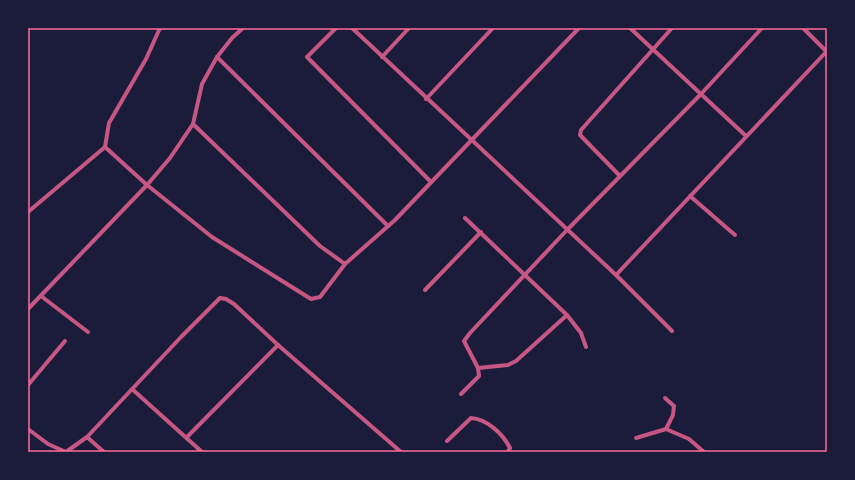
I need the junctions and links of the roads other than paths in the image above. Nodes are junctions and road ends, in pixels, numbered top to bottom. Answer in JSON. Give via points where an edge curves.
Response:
{"nodes":[{"id":1,"x":160,"y":28,"type":"edge"},
{"id":2,"x":243,"y":28,"type":"edge"},
{"id":3,"x":336,"y":28,"type":"edge"},
{"id":4,"x":352,"y":28,"type":"edge"},
{"id":5,"x":409,"y":28,"type":"edge"},
{"id":6,"x":493,"y":28,"type":"edge"},
{"id":7,"x":579,"y":28,"type":"edge"},
{"id":8,"x":630,"y":28,"type":"edge"},
{"id":9,"x":672,"y":28,"type":"edge"},
{"id":10,"x":762,"y":28,"type":"edge"},
{"id":11,"x":804,"y":28,"type":"edge"},
{"id":12,"x":652,"y":49,"type":"junction"},
{"id":13,"x":827,"y":51,"type":"edge"},
{"id":14,"x":382,"y":56,"type":"junction"},
{"id":15,"x":217,"y":57,"type":"junction"},
{"id":16,"x":701,"y":94,"type":"junction"},
{"id":17,"x":426,"y":99,"type":"junction"},
{"id":18,"x":193,"y":124,"type":"junction"},
{"id":19,"x":746,"y":136,"type":"junction"},
{"id":20,"x":471,"y":140,"type":"junction"},
{"id":21,"x":105,"y":147,"type":"junction"},
{"id":22,"x":620,"y":176,"type":"junction"},
{"id":23,"x":430,"y":181,"type":"junction"},
{"id":24,"x":147,"y":185,"type":"junction"},
{"id":25,"x":690,"y":196,"type":"junction"},
{"id":26,"x":28,"y":212,"type":"edge"},
{"id":27,"x":465,"y":218,"type":"dead end"},
{"id":28,"x":388,"y":226,"type":"junction"},
{"id":29,"x":567,"y":230,"type":"junction"},
{"id":30,"x":481,"y":232,"type":"junction"},
{"id":31,"x":735,"y":235,"type":"dead end"},
{"id":32,"x":345,"y":264,"type":"junction"},
{"id":33,"x":616,"y":275,"type":"junction"},
{"id":34,"x":525,"y":276,"type":"junction"},
{"id":35,"x":425,"y":290,"type":"dead end"},
{"id":36,"x":42,"y":296,"type":"junction"},
{"id":37,"x":28,"y":309,"type":"edge"},
{"id":38,"x":567,"y":315,"type":"junction"},
{"id":39,"x":672,"y":330,"type":"dead end"},
{"id":40,"x":88,"y":332,"type":"dead end"},
{"id":41,"x":65,"y":341,"type":"dead end"},
{"id":42,"x":278,"y":345,"type":"junction"},
{"id":43,"x":586,"y":346,"type":"dead end"},
{"id":44,"x":478,"y":368,"type":"junction"},
{"id":45,"x":28,"y":385,"type":"edge"},
{"id":46,"x":132,"y":389,"type":"junction"},
{"id":47,"x":461,"y":394,"type":"dead end"},
{"id":48,"x":665,"y":398,"type":"dead end"},
{"id":49,"x":28,"y":429,"type":"edge"},
{"id":50,"x":666,"y":429,"type":"junction"},
{"id":51,"x":87,"y":437,"type":"junction"},
{"id":52,"x":187,"y":437,"type":"junction"},
{"id":53,"x":636,"y":438,"type":"dead end"},
{"id":54,"x":447,"y":441,"type":"dead end"},
{"id":55,"x":66,"y":452,"type":"edge"},
{"id":56,"x":104,"y":452,"type":"edge"},
{"id":57,"x":202,"y":452,"type":"edge"},
{"id":58,"x":401,"y":452,"type":"edge"},
{"id":59,"x":508,"y":452,"type":"edge"},
{"id":60,"x":704,"y":452,"type":"edge"}],
"edges":[{"from":1,"to":21,"type":"street","via":[[146,59],[109,123]]},
{"from":2,"to":15,"type":"street"},
{"from":3,"to":23,"type":"street","via":[[307,57]]},
{"from":4,"to":14,"type":"street"},
{"from":5,"to":14,"type":"street"},
{"from":6,"to":17,"type":"street"},
{"from":7,"to":20,"type":"street"},
{"from":8,"to":12,"type":"street"},
{"from":9,"to":12,"type":"street"},
{"from":10,"to":16,"type":"street"},
{"from":11,"to":13,"type":"street"},
{"from":12,"to":16,"type":"street"},
{"from":12,"to":22,"type":"street","via":[[581,130],[580,135]]},
{"from":13,"to":19,"type":"street"},
{"from":14,"to":17,"type":"street"},
{"from":15,"to":18,"type":"street","via":[[202,84]]},
{"from":15,"to":28,"type":"street"},
{"from":16,"to":19,"type":"street"},
{"from":16,"to":22,"type":"street"},
{"from":17,"to":20,"type":"street"},
{"from":18,"to":24,"type":"street","via":[[170,158]]},
{"from":18,"to":32,"type":"street","via":[[320,246]]},
{"from":19,"to":25,"type":"street"},
{"from":20,"to":23,"type":"street"},
{"from":20,"to":29,"type":"street"},
{"from":21,"to":24,"type":"street"},
{"from":21,"to":26,"type":"street"},
{"from":22,"to":29,"type":"street"},
{"from":23,"to":28,"type":"street"},
{"from":24,"to":32,"type":"street","via":[[212,237],[311,298],[320,297]]},
{"from":24,"to":36,"type":"street"},
{"from":25,"to":31,"type":"street"},
{"from":25,"to":33,"type":"street"},
{"from":27,"to":30,"type":"street"},
{"from":28,"to":32,"type":"street"},
{"from":29,"to":33,"type":"street"},
{"from":29,"to":34,"type":"street"},
{"from":30,"to":34,"type":"street"},
{"from":30,"to":35,"type":"street"},
{"from":33,"to":39,"type":"street"},
{"from":34,"to":38,"type":"street"},
{"from":34,"to":44,"type":"street","via":[[464,341]]},
{"from":36,"to":37,"type":"street"},
{"from":36,"to":40,"type":"street"},
{"from":38,"to":43,"type":"street","via":[[581,333]]},
{"from":38,"to":44,"type":"street","via":[[516,361],[508,365]]},
{"from":41,"to":45,"type":"street"},
{"from":42,"to":46,"type":"street","via":[[234,304],[220,298]]},
{"from":42,"to":52,"type":"street"},
{"from":42,"to":58,"type":"street"},
{"from":44,"to":47,"type":"street","via":[[479,376]]},
{"from":46,"to":51,"type":"street"},
{"from":46,"to":52,"type":"street"},
{"from":48,"to":50,"type":"street","via":[[674,406]]},
{"from":49,"to":55,"type":"street","via":[[48,444]]},
{"from":50,"to":53,"type":"street"},
{"from":50,"to":60,"type":"street","via":[[689,439]]},
{"from":51,"to":55,"type":"street"},
{"from":51,"to":56,"type":"street"},
{"from":52,"to":57,"type":"street"},
{"from":54,"to":59,"type":"street","via":[[472,418],[478,418],[504,438],[510,448]]}]}
